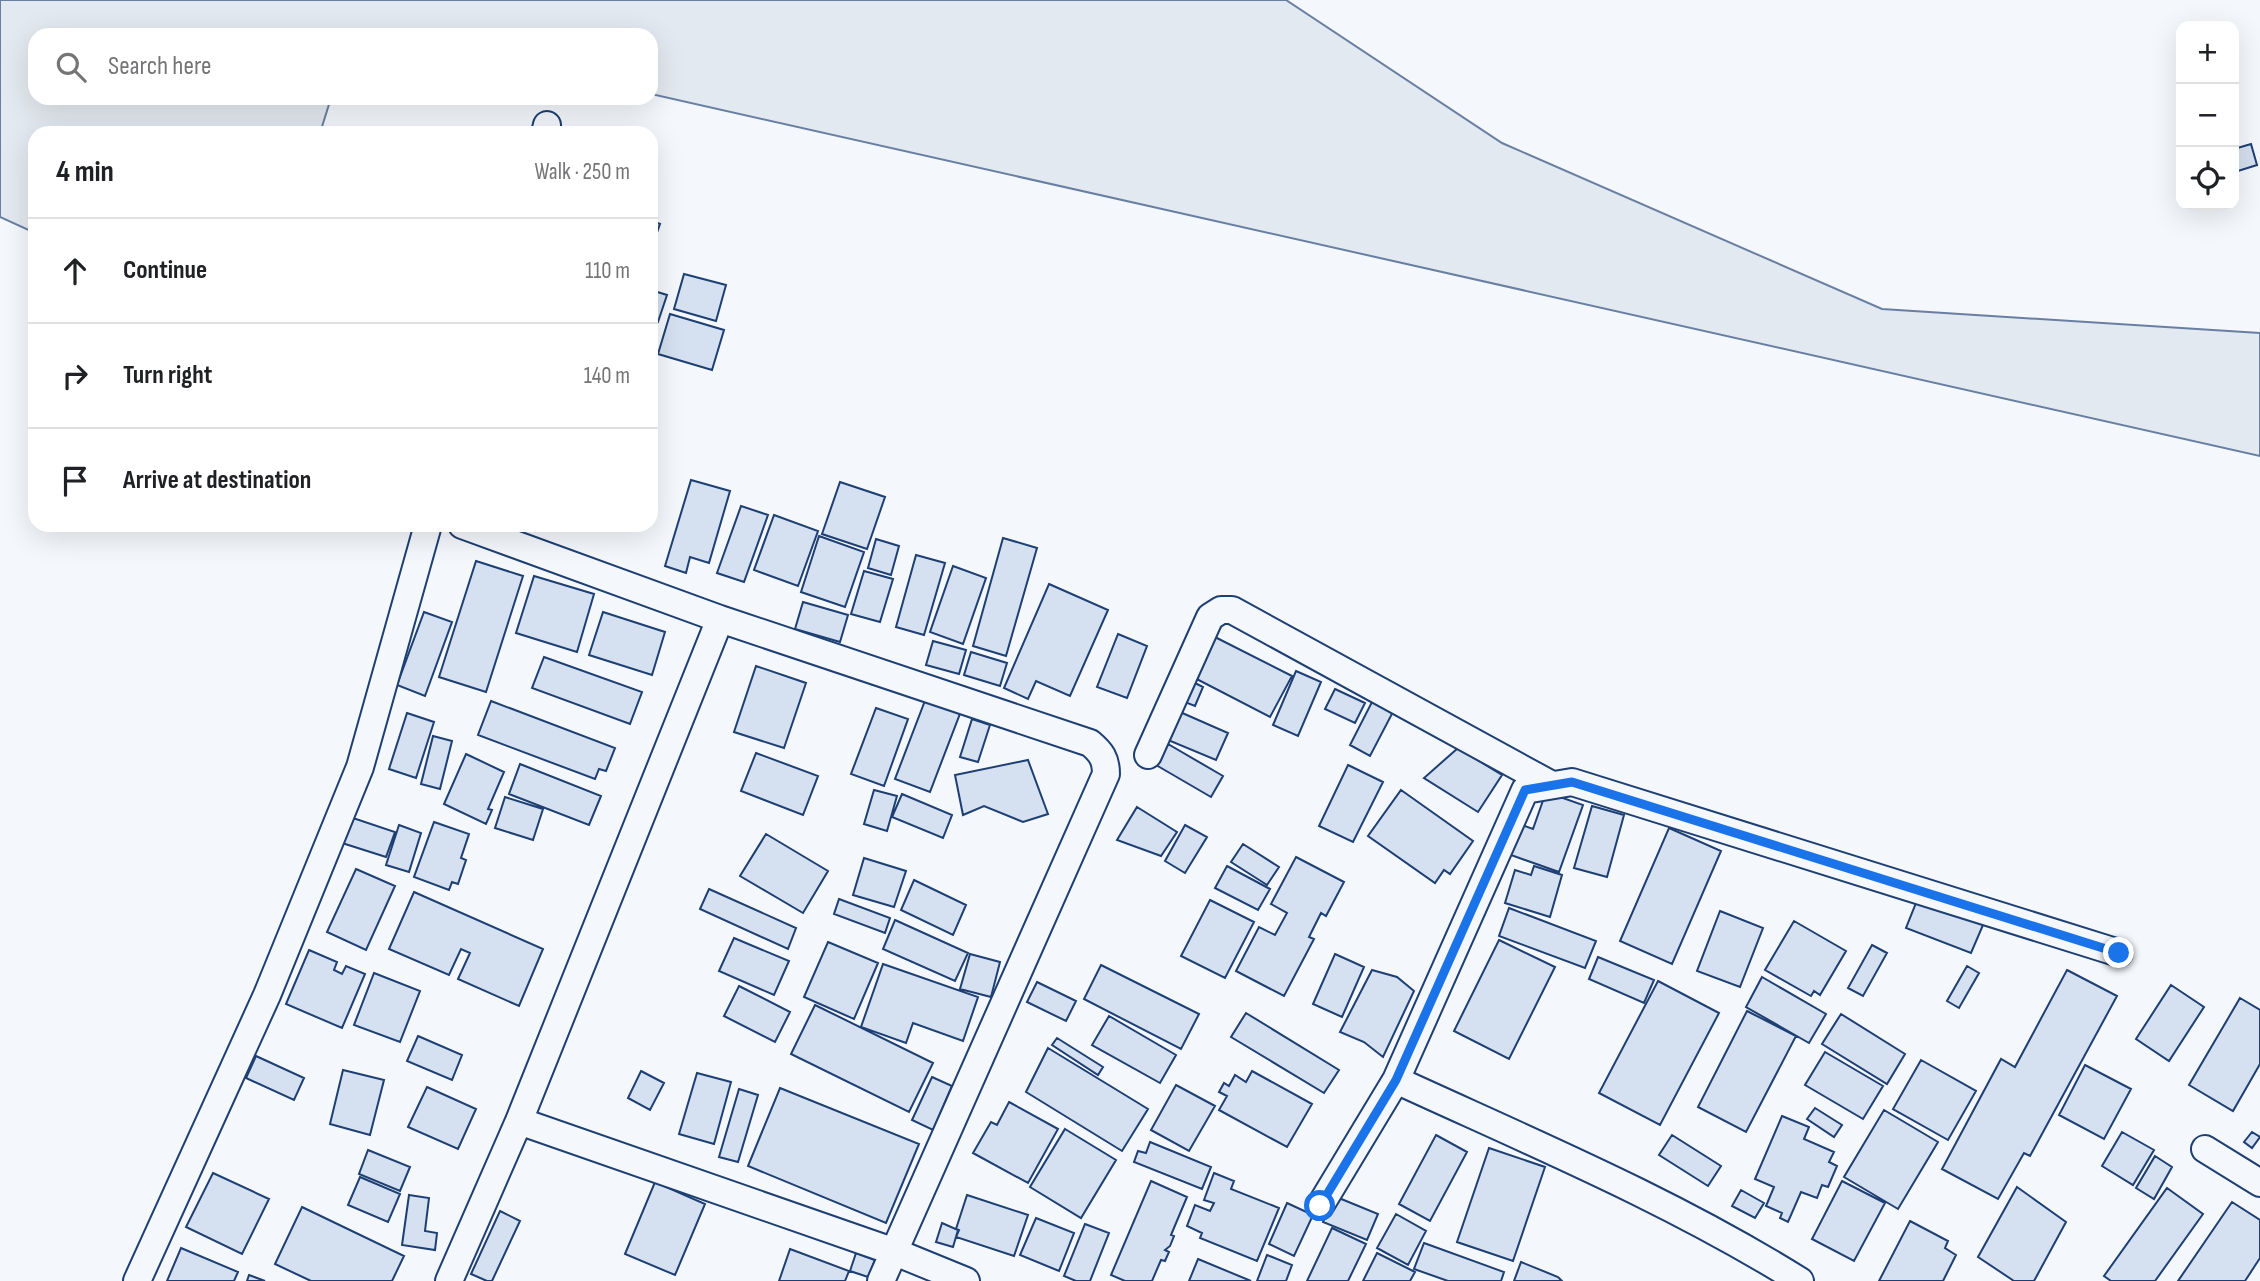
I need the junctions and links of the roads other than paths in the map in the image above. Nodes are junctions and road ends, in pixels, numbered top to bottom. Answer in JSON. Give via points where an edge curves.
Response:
{"nodes":[{"id":1,"x":426,"y":532,"type":"edge"},
{"id":2,"x":482,"y":532,"type":"edge"},
{"id":3,"x":720,"y":619,"type":"junction"},
{"id":4,"x":1148,"y":755,"type":"dead end"},
{"id":5,"x":1550,"y":784,"type":"junction"},
{"id":6,"x":2119,"y":953,"type":"dead end"},
{"id":7,"x":1396,"y":1080,"type":"junction"},
{"id":8,"x":519,"y":1121,"type":"junction"},
{"id":9,"x":2205,"y":1149,"type":"dead end"},
{"id":10,"x":2260,"y":1183,"type":"edge"},
{"id":11,"x":1320,"y":1206,"type":"dead end"},
{"id":12,"x":895,"y":1252,"type":"junction"},
{"id":13,"x":137,"y":1281,"type":"edge"},
{"id":14,"x":449,"y":1281,"type":"edge"},
{"id":15,"x":881,"y":1281,"type":"edge"},
{"id":16,"x":966,"y":1281,"type":"edge"},
{"id":17,"x":1800,"y":1281,"type":"edge"}],
"edges":[{"from":1,"to":13,"type":"street","via":[[360,767],[267,995]]},
{"from":2,"to":3,"type":"street"},
{"from":3,"to":8,"type":"street"},
{"from":3,"to":12,"type":"street","via":[[1090,743],[1106,762],[1107,774]]},
{"from":4,"to":5,"type":"street","via":[[1210,617],[1232,610]]},
{"from":5,"to":6,"type":"street","via":[[1572,782]]},
{"from":5,"to":7,"type":"street","via":[[1525,790]]},
{"from":7,"to":11,"type":"street"},
{"from":7,"to":17,"type":"street","via":[[1639,1191]]},
{"from":8,"to":12,"type":"street"},
{"from":8,"to":14,"type":"street"},
{"from":9,"to":10,"type":"street"},
{"from":12,"to":15,"type":"street"},
{"from":12,"to":16,"type":"street"}]}
